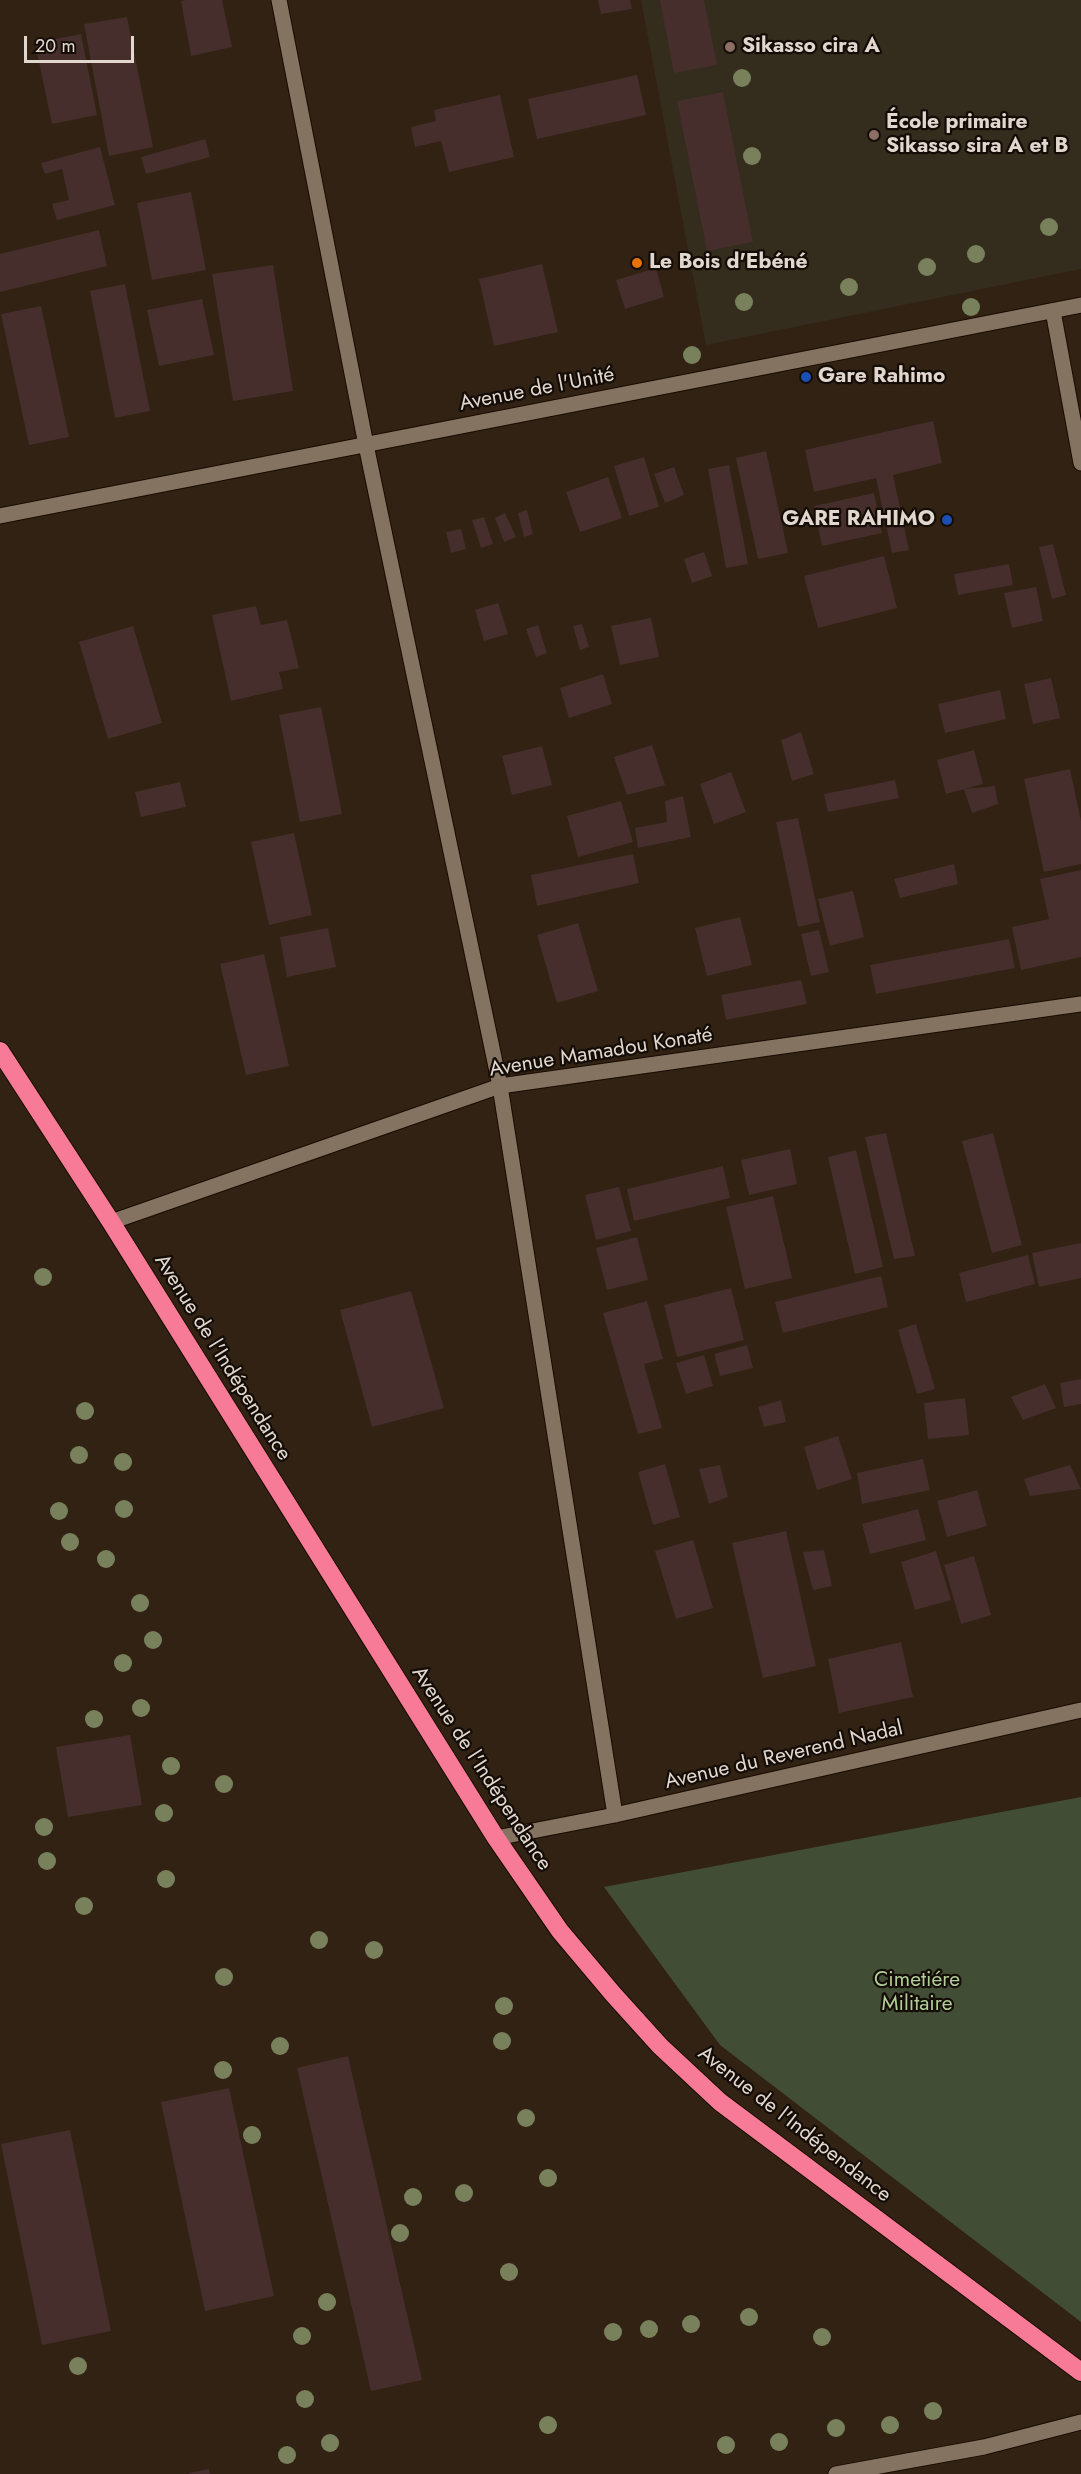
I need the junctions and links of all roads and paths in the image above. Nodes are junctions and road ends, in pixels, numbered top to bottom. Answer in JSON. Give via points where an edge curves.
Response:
{"nodes":[{"id":1,"x":279,"y":0,"type":"edge"},
{"id":2,"x":1081,"y":305,"type":"edge"},
{"id":3,"x":1053,"y":311,"type":"junction"},
{"id":4,"x":366,"y":445,"type":"junction"},
{"id":5,"x":1081,"y":463,"type":"edge"},
{"id":6,"x":0,"y":516,"type":"edge"},
{"id":7,"x":1081,"y":1004,"type":"edge"},
{"id":8,"x":0,"y":1050,"type":"edge"},
{"id":9,"x":500,"y":1086,"type":"junction"},
{"id":10,"x":111,"y":1222,"type":"junction"},
{"id":11,"x":1081,"y":1710,"type":"edge"},
{"id":12,"x":615,"y":1815,"type":"junction"},
{"id":13,"x":496,"y":1838,"type":"junction"},
{"id":14,"x":1081,"y":2372,"type":"edge"},
{"id":15,"x":1081,"y":2422,"type":"edge"},
{"id":16,"x":836,"y":2474,"type":"edge"}],
"edges":[{"from":1,"to":4,"type":"street"},
{"from":2,"to":3,"type":"street","name":"Avenue de l'Unité"},
{"from":3,"to":4,"type":"street","name":"Avenue de l'Unité"},
{"from":3,"to":5,"type":"street"},
{"from":4,"to":6,"type":"street","name":"Avenue de l'Unité"},
{"from":4,"to":9,"type":"street"},
{"from":7,"to":9,"type":"street","name":"Avenue Mamadou Konaté"},
{"from":8,"to":10,"type":"highway","name":"Avenue de l'Indépendance"},
{"from":9,"to":10,"type":"street","name":"Avenue Mamadou Konaté"},
{"from":9,"to":12,"type":"street"},
{"from":10,"to":13,"type":"highway","name":"Avenue de l'Indépendance"},
{"from":11,"to":12,"type":"street","name":"Avenue du Reverend Nadal"},
{"from":12,"to":13,"type":"street","name":"Avenue du Reverend Nadal"},
{"from":13,"to":14,"type":"highway","name":"Avenue de l'Indépendance","via":[[560,1931],[613,1994],[660,2046],[720,2102]]},
{"from":15,"to":16,"type":"street","via":[[984,2447]]}]}
